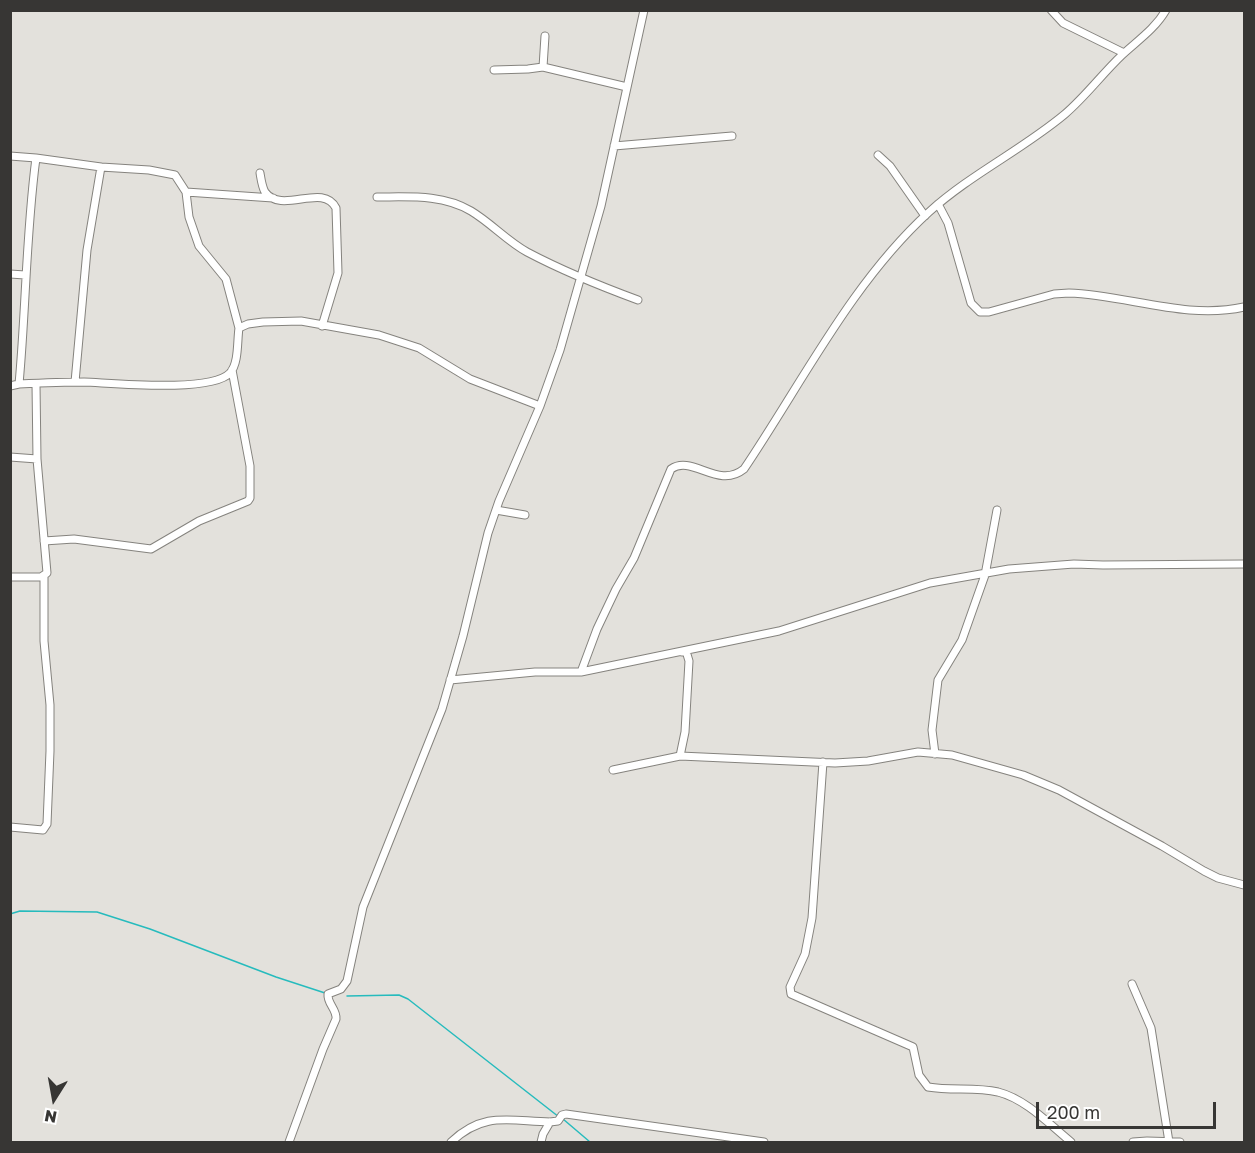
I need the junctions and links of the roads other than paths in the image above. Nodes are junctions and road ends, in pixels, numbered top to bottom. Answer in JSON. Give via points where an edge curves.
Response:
{"nodes":[{"id":1,"x":644,"y":10,"type":"edge"},
{"id":2,"x":1051,"y":10,"type":"edge"},
{"id":3,"x":1166,"y":10,"type":"edge"},
{"id":4,"x":545,"y":36,"type":"dead end"},
{"id":5,"x":1124,"y":53,"type":"junction"},
{"id":6,"x":543,"y":67,"type":"junction"},
{"id":7,"x":494,"y":70,"type":"dead end"},
{"id":8,"x":627,"y":87,"type":"junction"},
{"id":9,"x":732,"y":136,"type":"dead end"},
{"id":10,"x":614,"y":146,"type":"junction"},
{"id":11,"x":878,"y":155,"type":"dead end"},
{"id":12,"x":10,"y":156,"type":"edge"},
{"id":13,"x":36,"y":158,"type":"junction"},
{"id":14,"x":101,"y":167,"type":"junction"},
{"id":15,"x":260,"y":173,"type":"dead end"},
{"id":16,"x":186,"y":192,"type":"junction"},
{"id":17,"x":377,"y":197,"type":"dead end"},
{"id":18,"x":273,"y":198,"type":"junction"},
{"id":19,"x":938,"y":204,"type":"junction"},
{"id":20,"x":925,"y":216,"type":"junction"},
{"id":21,"x":10,"y":274,"type":"edge"},
{"id":22,"x":25,"y":275,"type":"junction"},
{"id":23,"x":580,"y":278,"type":"junction"},
{"id":24,"x":638,"y":300,"type":"dead end"},
{"id":25,"x":1245,"y":308,"type":"edge"},
{"id":26,"x":322,"y":326,"type":"junction"},
{"id":27,"x":239,"y":328,"type":"junction"},
{"id":28,"x":232,"y":370,"type":"junction"},
{"id":29,"x":75,"y":382,"type":"junction"},
{"id":30,"x":19,"y":384,"type":"junction"},
{"id":31,"x":36,"y":384,"type":"junction"},
{"id":32,"x":10,"y":386,"type":"edge"},
{"id":33,"x":540,"y":406,"type":"junction"},
{"id":34,"x":10,"y":457,"type":"edge"},
{"id":35,"x":37,"y":459,"type":"junction"},
{"id":36,"x":496,"y":510,"type":"junction"},
{"id":37,"x":998,"y":510,"type":"dead end"},
{"id":38,"x":525,"y":515,"type":"dead end"},
{"id":39,"x":44,"y":540,"type":"junction"},
{"id":40,"x":1245,"y":564,"type":"edge"},
{"id":41,"x":985,"y":575,"type":"junction"},
{"id":42,"x":44,"y":576,"type":"junction"},
{"id":43,"x":10,"y":577,"type":"edge"},
{"id":44,"x":682,"y":652,"type":"junction"},
{"id":45,"x":581,"y":672,"type":"junction"},
{"id":46,"x":450,"y":680,"type":"junction"},
{"id":47,"x":935,"y":754,"type":"junction"},
{"id":48,"x":680,"y":756,"type":"junction"},
{"id":49,"x":823,"y":762,"type":"junction"},
{"id":50,"x":613,"y":770,"type":"dead end"},
{"id":51,"x":10,"y":827,"type":"edge"},
{"id":52,"x":1245,"y":885,"type":"edge"},
{"id":53,"x":1132,"y":984,"type":"dead end"},
{"id":54,"x":556,"y":1120,"type":"junction"},
{"id":55,"x":1169,"y":1142,"type":"edge"},
{"id":56,"x":289,"y":1143,"type":"edge"},
{"id":57,"x":452,"y":1143,"type":"edge"},
{"id":58,"x":541,"y":1143,"type":"edge"},
{"id":59,"x":764,"y":1143,"type":"edge"},
{"id":60,"x":1071,"y":1143,"type":"edge"},
{"id":61,"x":1133,"y":1143,"type":"edge"},
{"id":62,"x":1180,"y":1143,"type":"edge"}],
"edges":[{"from":1,"to":8,"type":"street"},
{"from":2,"to":5,"type":"street","via":[[1063,23]]},
{"from":3,"to":5,"type":"street","via":[[1143,39]]},
{"from":4,"to":6,"type":"street"},
{"from":5,"to":19,"type":"street","via":[[1065,113]]},
{"from":6,"to":7,"type":"street"},
{"from":6,"to":8,"type":"street"},
{"from":8,"to":10,"type":"street"},
{"from":9,"to":10,"type":"street"},
{"from":10,"to":23,"type":"street"},
{"from":11,"to":20,"type":"street"},
{"from":12,"to":13,"type":"street"},
{"from":13,"to":14,"type":"street"},
{"from":13,"to":22,"type":"street"},
{"from":14,"to":16,"type":"street","via":[[172,174]]},
{"from":14,"to":29,"type":"street","via":[[87,250]]},
{"from":15,"to":18,"type":"street","via":[[265,192]]},
{"from":16,"to":18,"type":"street"},
{"from":16,"to":27,"type":"street","via":[[196,239],[226,279]]},
{"from":17,"to":23,"type":"street","via":[[430,197],[460,206],[525,251]]},
{"from":18,"to":26,"type":"street","via":[[325,199],[336,208],[338,273]]},
{"from":19,"to":20,"type":"street"},
{"from":19,"to":25,"type":"street","via":[[948,223],[971,303],[978,311],[989,312],[1069,293],[1190,310]]},
{"from":20,"to":45,"type":"street","via":[[860,292],[818,350],[744,469],[726,477],[683,465],[671,469]]},
{"from":21,"to":22,"type":"street"},
{"from":22,"to":30,"type":"street"},
{"from":23,"to":24,"type":"street"},
{"from":23,"to":33,"type":"street"},
{"from":26,"to":27,"type":"street","via":[[274,321]]},
{"from":26,"to":33,"type":"street","via":[[379,335],[419,348],[470,378]]},
{"from":27,"to":28,"type":"street"},
{"from":28,"to":29,"type":"street","via":[[223,378],[199,383],[132,386]]},
{"from":28,"to":39,"type":"street","via":[[250,466],[248,501],[199,521],[151,549],[74,539]]},
{"from":29,"to":31,"type":"street"},
{"from":30,"to":31,"type":"street"},
{"from":30,"to":32,"type":"street"},
{"from":31,"to":35,"type":"street"},
{"from":33,"to":36,"type":"street"},
{"from":34,"to":35,"type":"street"},
{"from":35,"to":39,"type":"street"},
{"from":36,"to":38,"type":"street"},
{"from":36,"to":46,"type":"street"},
{"from":37,"to":41,"type":"street"},
{"from":39,"to":42,"type":"street"},
{"from":40,"to":41,"type":"street","via":[[1074,564],[1009,569]]},
{"from":41,"to":44,"type":"street","via":[[930,583],[779,631]]},
{"from":41,"to":47,"type":"street","via":[[962,640],[938,680],[932,730]]},
{"from":42,"to":43,"type":"street"},
{"from":42,"to":51,"type":"street","via":[[44,641],[50,705],[47,824],[43,830],[35,831]]},
{"from":44,"to":45,"type":"street"},
{"from":44,"to":48,"type":"street","via":[[686,651],[689,661]]},
{"from":45,"to":46,"type":"street"},
{"from":46,"to":56,"type":"street","via":[[363,907],[347,981],[342,989],[328,994],[336,1019]]},
{"from":47,"to":49,"type":"street","via":[[918,752]]},
{"from":47,"to":52,"type":"street","via":[[952,755],[1041,782],[1204,871]]},
{"from":48,"to":49,"type":"street"},
{"from":48,"to":50,"type":"street"},
{"from":49,"to":60,"type":"street","via":[[812,918],[791,994],[913,1047],[919,1075],[927,1087],[1007,1095]]},
{"from":53,"to":55,"type":"street","via":[[1151,1028]]},
{"from":54,"to":57,"type":"street","via":[[493,1119]]},
{"from":54,"to":58,"type":"street","via":[[546,1127]]},
{"from":54,"to":59,"type":"street","via":[[580,1115]]},
{"from":55,"to":61,"type":"street"},
{"from":55,"to":62,"type":"street"}]}
